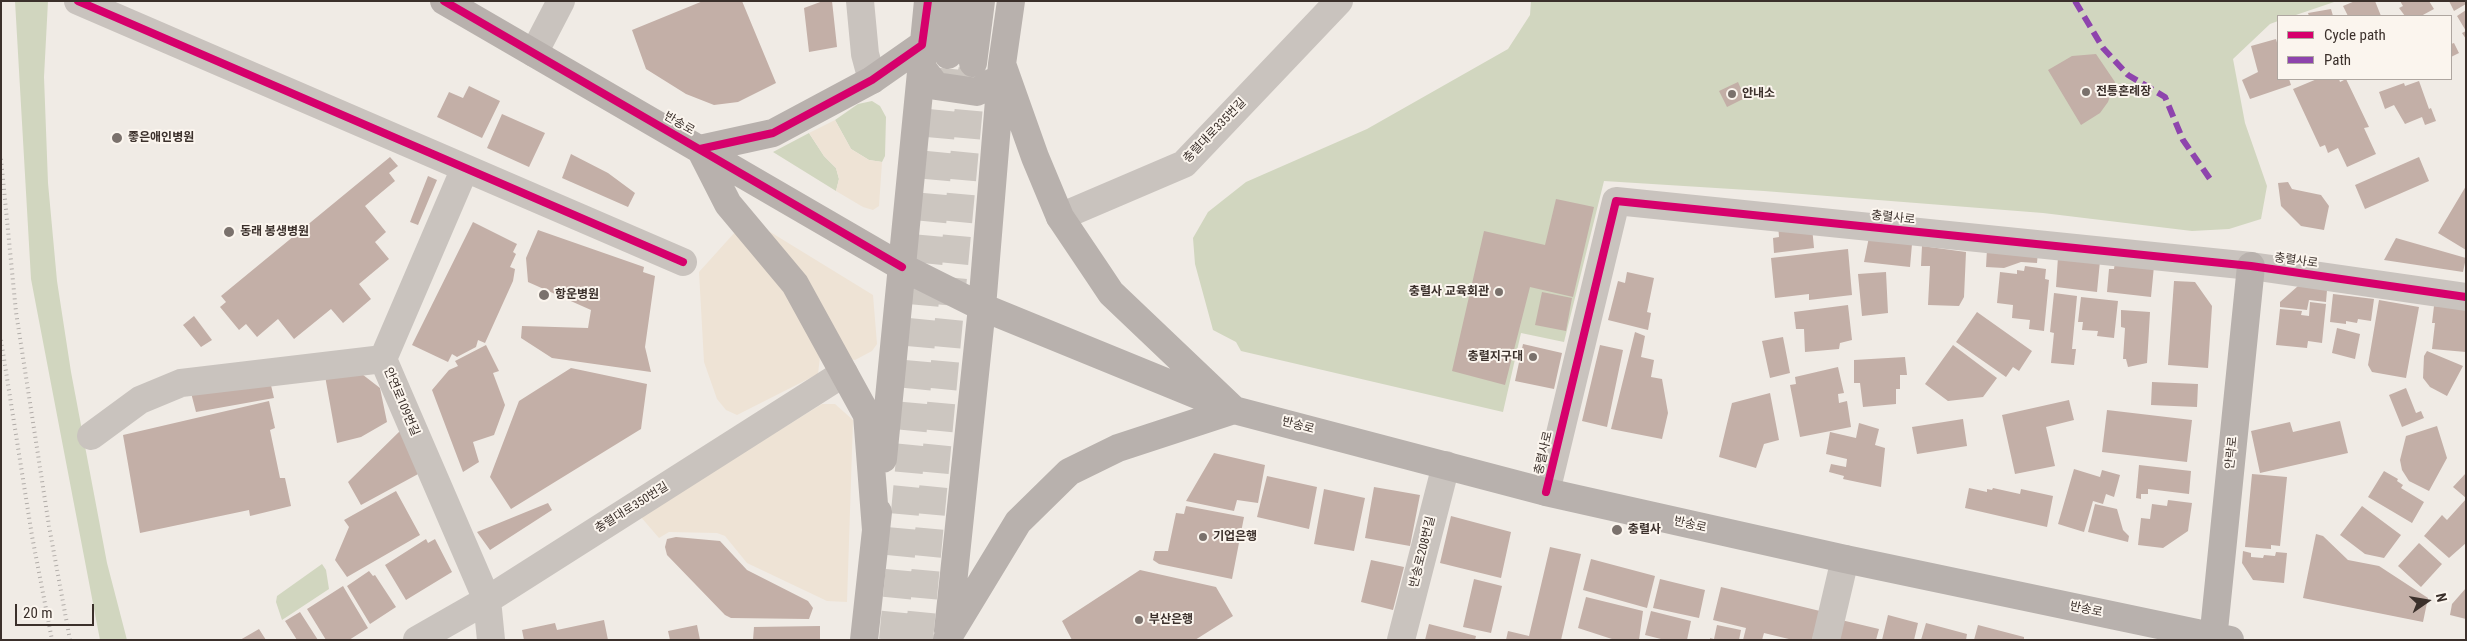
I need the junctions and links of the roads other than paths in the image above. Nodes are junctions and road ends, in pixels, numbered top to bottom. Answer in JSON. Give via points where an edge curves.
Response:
{"nodes":[{"id":1,"x":78,"y":1,"type":"edge"},
{"id":2,"x":444,"y":1,"type":"edge"},
{"id":3,"x":561,"y":1,"type":"edge"},
{"id":4,"x":860,"y":1,"type":"edge"},
{"id":5,"x":928,"y":1,"type":"edge"},
{"id":6,"x":955,"y":1,"type":"edge"},
{"id":7,"x":981,"y":1,"type":"edge"},
{"id":8,"x":1011,"y":1,"type":"edge"},
{"id":9,"x":1339,"y":1,"type":"edge"},
{"id":10,"x":534,"y":52,"type":"junction"},
{"id":11,"x":921,"y":55,"type":"junction"},
{"id":12,"x":1001,"y":70,"type":"junction"},
{"id":13,"x":872,"y":80,"type":"junction"},
{"id":14,"x":700,"y":149,"type":"junction"},
{"id":15,"x":465,"y":168,"type":"junction"},
{"id":16,"x":1060,"y":217,"type":"junction"},
{"id":17,"x":682,"y":262,"type":"dead end"},
{"id":18,"x":2251,"y":266,"type":"junction"},
{"id":19,"x":902,"y":267,"type":"junction"},
{"id":20,"x":2466,"y":296,"type":"edge"},
{"id":21,"x":982,"y":307,"type":"junction"},
{"id":22,"x":383,"y":359,"type":"junction"},
{"id":23,"x":844,"y":373,"type":"junction"},
{"id":24,"x":1234,"y":410,"type":"junction"},
{"id":25,"x":91,"y":436,"type":"dead end"},
{"id":26,"x":1446,"y":464,"type":"junction"},
{"id":27,"x":1546,"y":492,"type":"junction"},
{"id":28,"x":876,"y":530,"type":"junction"},
{"id":29,"x":1845,"y":559,"type":"junction"},
{"id":30,"x":487,"y":600,"type":"junction"},
{"id":31,"x":947,"y":639,"type":"edge"},
{"id":32,"x":2219,"y":639,"type":"edge"},
{"id":33,"x":417,"y":640,"type":"edge"},
{"id":34,"x":491,"y":640,"type":"edge"},
{"id":35,"x":864,"y":640,"type":"edge"},
{"id":36,"x":1401,"y":640,"type":"edge"},
{"id":37,"x":1826,"y":640,"type":"edge"}],
"edges":[{"from":1,"to":15,"type":"street"},
{"from":2,"to":10,"type":"main road","name":"반송로"},
{"from":3,"to":10,"type":"street"},
{"from":4,"to":13,"type":"street","via":[[865,54]]},
{"from":5,"to":11,"type":"main road"},
{"from":6,"to":7,"type":"main road","via":[[960,59]]},
{"from":8,"to":12,"type":"main road"},
{"from":9,"to":16,"type":"street","name":"충렬대로335번길","via":[[1184,164]]},
{"from":10,"to":14,"type":"main road","name":"반송로"},
{"from":11,"to":12,"type":"main road","via":[[936,86],[976,92]]},
{"from":11,"to":13,"type":"main road"},
{"from":11,"to":19,"type":"main road"},
{"from":12,"to":16,"type":"main road"},
{"from":12,"to":21,"type":"main road"},
{"from":13,"to":14,"type":"main road","via":[[772,133]]},
{"from":14,"to":19,"type":"main road","name":"반송로"},
{"from":14,"to":23,"type":"main road","via":[[728,204],[795,284]]},
{"from":15,"to":17,"type":"street"},
{"from":15,"to":22,"type":"street","name":"안연로109번길"},
{"from":16,"to":24,"type":"main road","via":[[1111,293]]},
{"from":18,"to":20,"type":"street","name":"충렬사로"},
{"from":18,"to":27,"type":"street","name":"충렬사로","via":[[1616,201]]},
{"from":18,"to":32,"type":"main road","name":"안락로"},
{"from":19,"to":21,"type":"main road","name":"반송로"},
{"from":19,"to":28,"type":"main road"},
{"from":21,"to":24,"type":"main road","name":"반송로"},
{"from":21,"to":31,"type":"main road"},
{"from":22,"to":25,"type":"street","via":[[181,383],[140,400]]},
{"from":22,"to":30,"type":"street","name":"안연로109번길"},
{"from":23,"to":28,"type":"main road","via":[[866,415]]},
{"from":23,"to":30,"type":"street","name":"충렬대로350번길"},
{"from":24,"to":26,"type":"main road","name":"반송로"},
{"from":24,"to":31,"type":"main road","via":[[1118,448],[1069,472],[1018,522]]},
{"from":26,"to":27,"type":"main road","name":"반송로"},
{"from":26,"to":36,"type":"street","name":"반송로208번길"},
{"from":27,"to":29,"type":"main road","name":"반송로"},
{"from":28,"to":35,"type":"main road"},
{"from":29,"to":32,"type":"main road","name":"반송로"},
{"from":29,"to":37,"type":"street"},
{"from":30,"to":33,"type":"street","name":"충렬대로350번길"},
{"from":30,"to":34,"type":"street","name":"안연로109번길"}]}
